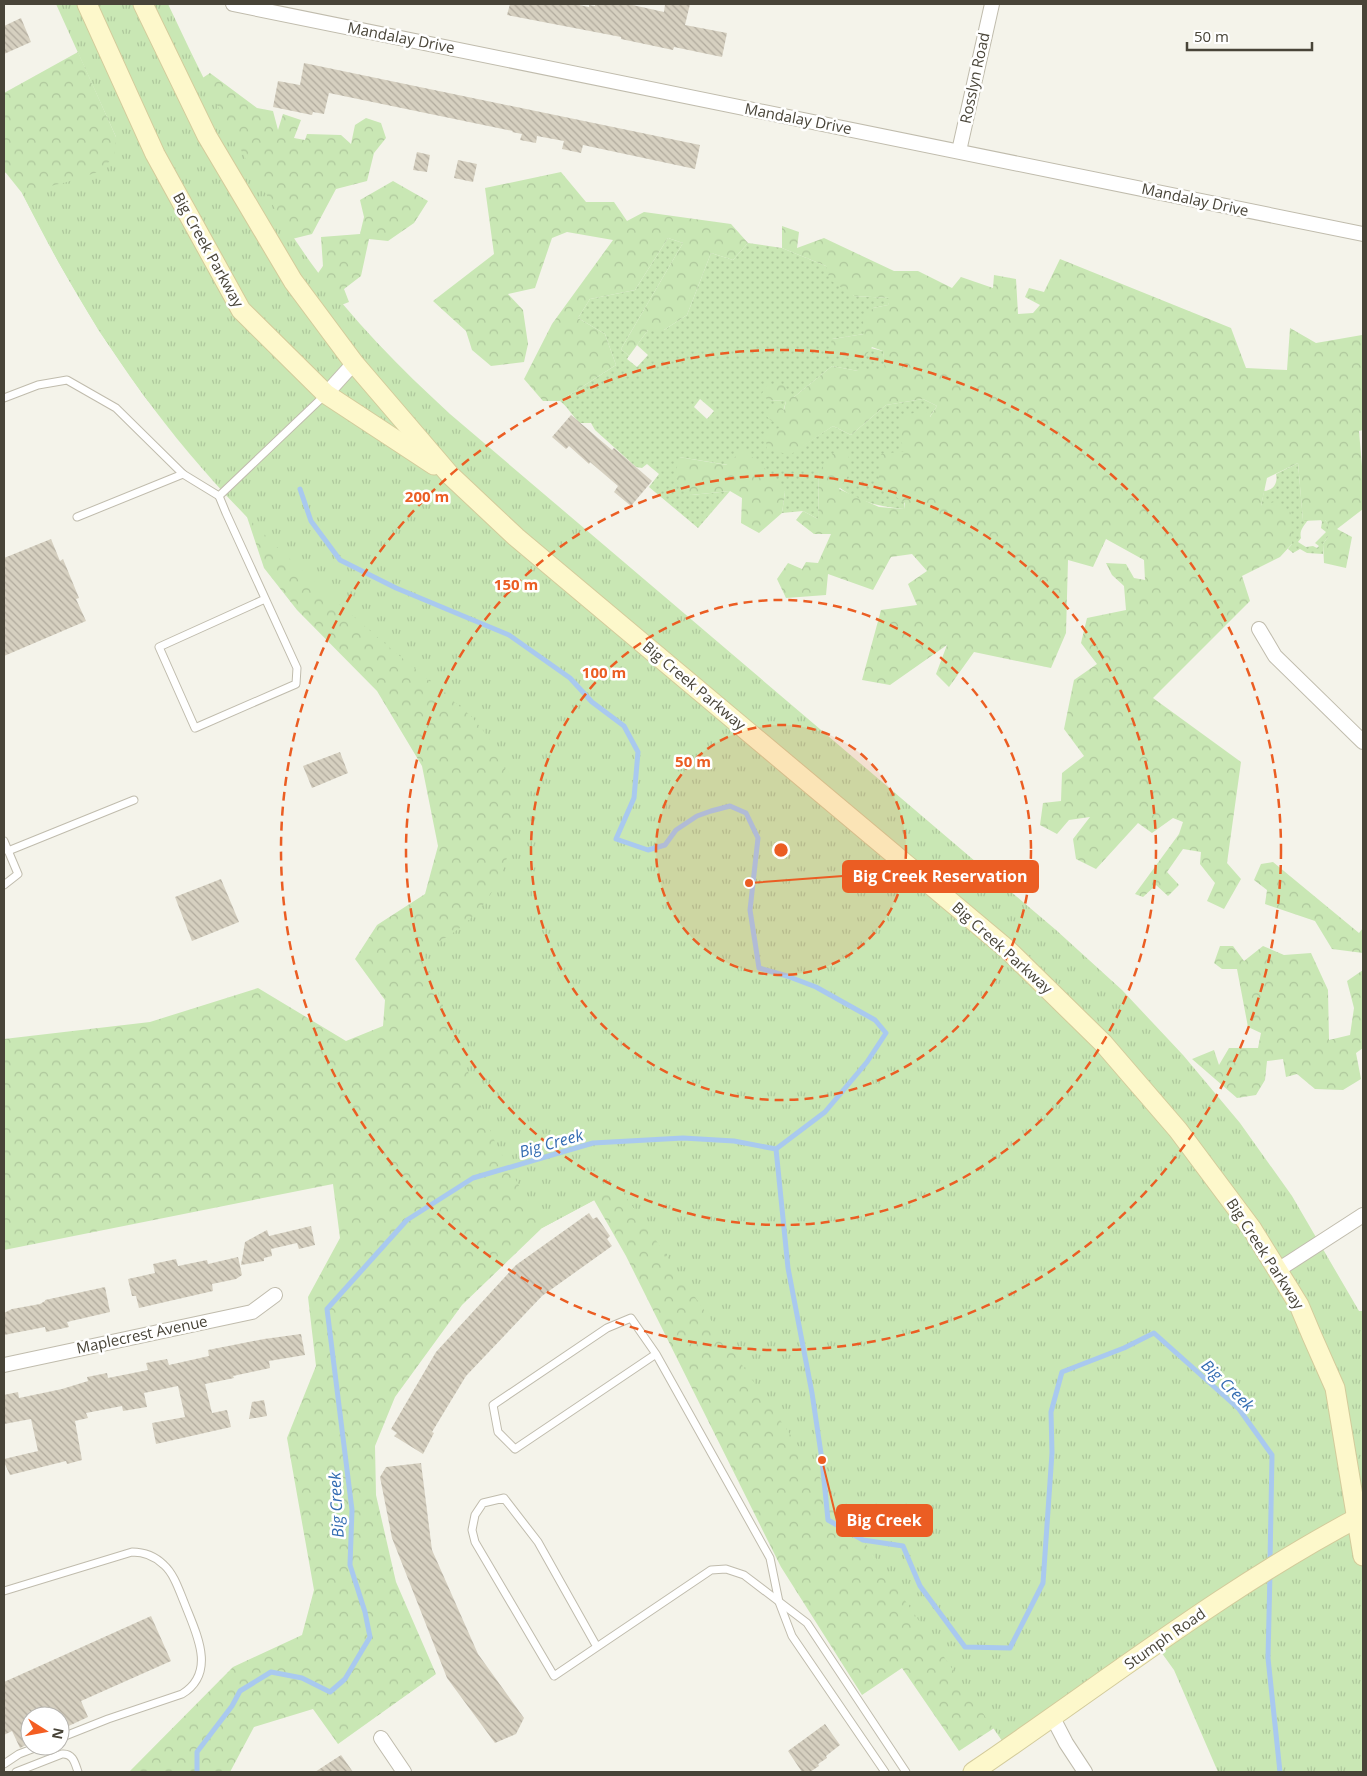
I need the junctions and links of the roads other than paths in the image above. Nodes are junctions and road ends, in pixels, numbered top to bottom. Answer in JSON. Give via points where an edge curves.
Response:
{"nodes":[{"id":1,"x":87,"y":4,"type":"edge"},
{"id":2,"x":143,"y":4,"type":"edge"},
{"id":3,"x":233,"y":4,"type":"edge"},
{"id":4,"x":992,"y":4,"type":"edge"},
{"id":5,"x":959,"y":152,"type":"junction"},
{"id":6,"x":1363,"y":234,"type":"edge"},
{"id":7,"x":354,"y":363,"type":"junction"},
{"id":8,"x":326,"y":394,"type":"junction"},
{"id":9,"x":4,"y":398,"type":"edge"},
{"id":10,"x":183,"y":474,"type":"junction"},
{"id":11,"x":450,"y":475,"type":"junction"},
{"id":12,"x":219,"y":496,"type":"junction"},
{"id":13,"x":77,"y":517,"type":"dead end"},
{"id":14,"x":265,"y":599,"type":"junction"},
{"id":15,"x":1259,"y":629,"type":"dead end"},
{"id":16,"x":1363,"y":742,"type":"edge"},
{"id":17,"x":134,"y":800,"type":"dead end"},
{"id":18,"x":4,"y":841,"type":"edge"},
{"id":19,"x":8,"y":851,"type":"junction"},
{"id":20,"x":4,"y":885,"type":"edge"},
{"id":21,"x":1363,"y":1215,"type":"edge"},
{"id":22,"x":1278,"y":1270,"type":"junction"},
{"id":23,"x":275,"y":1295,"type":"dead end"},
{"id":24,"x":656,"y":1354,"type":"junction"},
{"id":25,"x":4,"y":1365,"type":"edge"},
{"id":26,"x":1360,"y":1517,"type":"edge"},
{"id":27,"x":1363,"y":1556,"type":"edge"},
{"id":28,"x":4,"y":1591,"type":"edge"},
{"id":29,"x":780,"y":1602,"type":"junction"},
{"id":30,"x":597,"y":1647,"type":"junction"},
{"id":31,"x":1053,"y":1718,"type":"junction"},
{"id":32,"x":70,"y":1734,"type":"edge"},
{"id":33,"x":381,"y":1738,"type":"dead end"},
{"id":34,"x":20,"y":1754,"type":"edge"},
{"id":35,"x":4,"y":1764,"type":"edge"},
{"id":36,"x":16,"y":1772,"type":"edge"},
{"id":37,"x":78,"y":1772,"type":"edge"},
{"id":38,"x":404,"y":1772,"type":"edge"},
{"id":39,"x":885,"y":1772,"type":"edge"},
{"id":40,"x":906,"y":1772,"type":"edge"},
{"id":41,"x":973,"y":1772,"type":"edge"},
{"id":42,"x":1085,"y":1772,"type":"edge"}],
"edges":[{"from":1,"to":8,"type":"street","name":"Big Creek Parkway","via":[[155,154],[241,310]]},
{"from":2,"to":7,"type":"street","name":"Big Creek Parkway","via":[[208,136],[293,281]]},
{"from":3,"to":5,"type":"street","name":"Mandalay Drive"},
{"from":4,"to":5,"type":"street","name":"Rosslyn Road"},
{"from":5,"to":6,"type":"street","name":"Mandalay Drive"},
{"from":7,"to":8,"type":"street"},
{"from":7,"to":11,"type":"street","name":"Big Creek Parkway"},
{"from":8,"to":11,"type":"street","name":"Big Creek Parkway"},
{"from":8,"to":12,"type":"lane"},
{"from":9,"to":10,"type":"lane","via":[[38,385],[67,380],[116,408]]},
{"from":10,"to":12,"type":"lane"},
{"from":10,"to":13,"type":"lane"},
{"from":11,"to":22,"type":"street","name":"Big Creek Parkway","via":[[516,536],[1007,948],[1104,1043],[1178,1130],[1252,1229]]},
{"from":12,"to":14,"type":"lane"},
{"from":14,"to":14,"type":"lane","via":[[297,668],[296,684],[195,728],[159,647]]},
{"from":15,"to":16,"type":"street","via":[[1274,656]]},
{"from":17,"to":19,"type":"lane"},
{"from":18,"to":19,"type":"lane"},
{"from":19,"to":20,"type":"lane","via":[[18,874]]},
{"from":21,"to":22,"type":"street"},
{"from":22,"to":26,"type":"street","name":"Big Creek Parkway","via":[[1299,1305],[1335,1388]]},
{"from":23,"to":25,"type":"street","name":"Maplecrest Avenue","via":[[252,1312]]},
{"from":24,"to":24,"type":"lane","via":[[631,1318],[607,1328],[493,1405],[498,1432],[514,1449]]},
{"from":24,"to":29,"type":"lane","via":[[770,1558]]},
{"from":26,"to":27,"type":"street","name":"Big Creek Parkway"},
{"from":26,"to":31,"type":"street","name":"Stumph Road","via":[[1314,1542],[1179,1629]]},
{"from":28,"to":32,"type":"lane","via":[[132,1552],[141,1552],[156,1559],[168,1569],[175,1581],[201,1648],[199,1675],[189,1690]]},
{"from":29,"to":30,"type":"lane","via":[[744,1575],[726,1569],[711,1570]]},
{"from":29,"to":39,"type":"lane","via":[[792,1636]]},
{"from":29,"to":40,"type":"lane","via":[[806,1623]]},
{"from":30,"to":30,"type":"lane","via":[[554,1676],[475,1542],[472,1530],[475,1515],[483,1503],[504,1498],[538,1542]]},
{"from":31,"to":41,"type":"street","name":"Stumph Road"},
{"from":31,"to":42,"type":"street"},
{"from":33,"to":38,"type":"street"},
{"from":34,"to":35,"type":"lane"},
{"from":36,"to":37,"type":"lane","via":[[68,1754]]}]}
